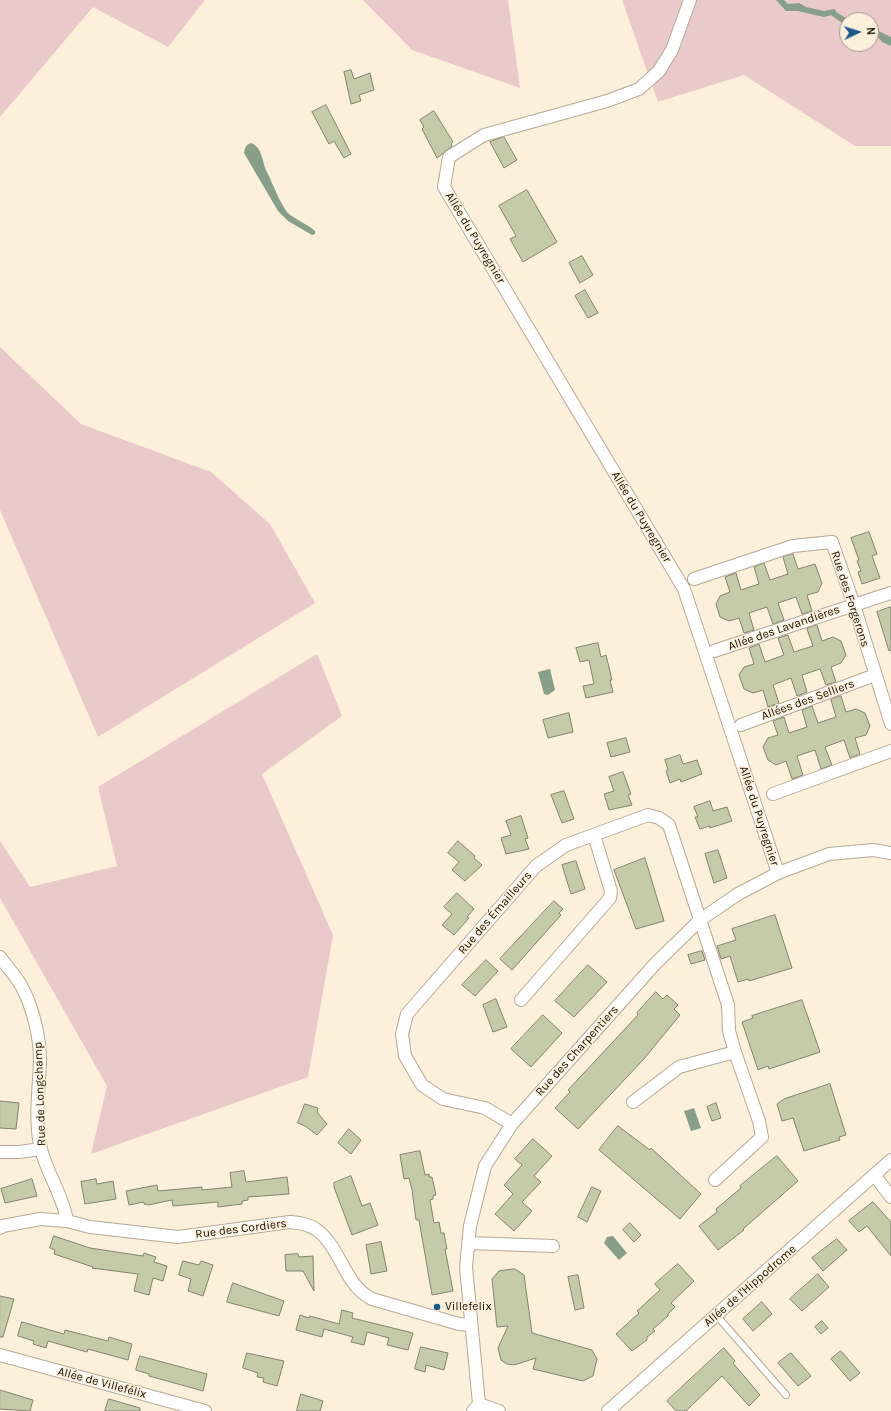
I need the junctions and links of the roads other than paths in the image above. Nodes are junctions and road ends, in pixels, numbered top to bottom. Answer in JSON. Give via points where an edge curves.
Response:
{"nodes":[{"id":1,"x":690,"y":0,"type":"edge"},
{"id":2,"x":694,"y":579,"type":"dead end"},
{"id":3,"x":891,"y":592,"type":"edge"},
{"id":4,"x":854,"y":604,"type":"junction"},
{"id":5,"x":714,"y":651,"type":"dead end"},
{"id":6,"x":875,"y":676,"type":"junction"},
{"id":7,"x":891,"y":724,"type":"edge"},
{"id":8,"x":741,"y":725,"type":"dead end"},
{"id":9,"x":891,"y":750,"type":"edge"},
{"id":10,"x":773,"y":794,"type":"dead end"},
{"id":11,"x":594,"y":835,"type":"junction"},
{"id":12,"x":891,"y":853,"type":"edge"},
{"id":13,"x":778,"y":873,"type":"junction"},
{"id":14,"x":700,"y":920,"type":"junction"},
{"id":15,"x":0,"y":958,"type":"edge"},
{"id":16,"x":521,"y":1000,"type":"dead end"},
{"id":17,"x":735,"y":1052,"type":"junction"},
{"id":18,"x":633,"y":1102,"type":"dead end"},
{"id":19,"x":512,"y":1124,"type":"junction"},
{"id":20,"x":41,"y":1149,"type":"junction"},
{"id":21,"x":0,"y":1152,"type":"edge"},
{"id":22,"x":891,"y":1160,"type":"edge"},
{"id":23,"x":875,"y":1176,"type":"junction"},
{"id":24,"x":714,"y":1180,"type":"dead end"},
{"id":25,"x":891,"y":1196,"type":"edge"},
{"id":26,"x":66,"y":1221,"type":"junction"},
{"id":27,"x":0,"y":1228,"type":"edge"},
{"id":28,"x":468,"y":1243,"type":"junction"},
{"id":29,"x":554,"y":1246,"type":"dead end"},
{"id":30,"x":717,"y":1316,"type":"junction"},
{"id":31,"x":470,"y":1325,"type":"junction"},
{"id":32,"x":0,"y":1355,"type":"edge"},
{"id":33,"x":786,"y":1395,"type":"dead end"},
{"id":34,"x":476,"y":1408,"type":"edge"},
{"id":35,"x":205,"y":1411,"type":"edge"},
{"id":36,"x":499,"y":1411,"type":"edge"},
{"id":37,"x":608,"y":1411,"type":"edge"}],
"edges":[{"from":1,"to":13,"type":"street","name":"Allée du Puyregnier","via":[[672,50],[659,71],[639,89],[607,101],[484,135],[449,157],[444,187],[684,589]]},
{"from":2,"to":4,"type":"street","name":"Rue des Forgerons","via":[[793,546],[832,542]]},
{"from":3,"to":4,"type":"street","name":"Allée des Lavandières"},
{"from":4,"to":5,"type":"street","name":"Allée des Lavandières"},
{"from":4,"to":6,"type":"street","name":"Rue des Forgerons"},
{"from":6,"to":7,"type":"street","name":"Rue des Forgerons"},
{"from":6,"to":8,"type":"street","name":"Allées des Selliers"},
{"from":9,"to":10,"type":"street"},
{"from":11,"to":14,"type":"street","name":"Rue des Émailleurs","via":[[648,815],[659,818],[669,825]]},
{"from":11,"to":16,"type":"street","via":[[611,891],[610,898]]},
{"from":11,"to":19,"type":"street","name":"Rue des Émailleurs","via":[[566,845],[536,866],[407,1014],[402,1034],[406,1056],[422,1085],[443,1099],[486,1108]]},
{"from":12,"to":13,"type":"street","name":"Rue des Charpentiers","via":[[873,850],[829,854]]},
{"from":13,"to":14,"type":"street","name":"Rue des Charpentiers","via":[[738,894]]},
{"from":14,"to":17,"type":"street","name":"Rue des Émailleurs","via":[[728,1005],[729,1032]]},
{"from":14,"to":19,"type":"street","name":"Rue des Charpentiers","via":[[655,964]]},
{"from":15,"to":20,"type":"street","name":"Rue de Longchamp","via":[[22,986],[37,1034],[40,1058]]},
{"from":17,"to":18,"type":"street","via":[[679,1067]]},
{"from":17,"to":24,"type":"street","name":"Rue des Émailleurs","via":[[762,1137]]},
{"from":19,"to":28,"type":"street","name":"Rue des Charpentiers","via":[[485,1166]]},
{"from":20,"to":21,"type":"street"},
{"from":20,"to":26,"type":"street","name":"Rue de Longchamp","via":[[65,1206]]},
{"from":22,"to":23,"type":"street","name":"Allée de l'Hippodrome"},
{"from":23,"to":25,"type":"street"},
{"from":23,"to":30,"type":"street","name":"Allée de l'Hippodrome"},
{"from":26,"to":27,"type":"street","name":"Rue des Cordiers","via":[[40,1219]]},
{"from":26,"to":31,"type":"street","name":"Rue des Cordiers","via":[[90,1227],[178,1237],[290,1222],[305,1224],[326,1240],[362,1294],[459,1324]]},
{"from":28,"to":29,"type":"street"},
{"from":28,"to":31,"type":"street","name":"Rue des Charpentiers","via":[[466,1267]]},
{"from":30,"to":33,"type":"lane"},
{"from":30,"to":37,"type":"street","name":"Allée de l'Hippodrome"},
{"from":31,"to":34,"type":"street","name":"Rue des Charpentiers"},
{"from":32,"to":35,"type":"street","name":"Allée de Villefélix"},
{"from":34,"to":36,"type":"street","name":"Rue des Charpentiers"}]}
